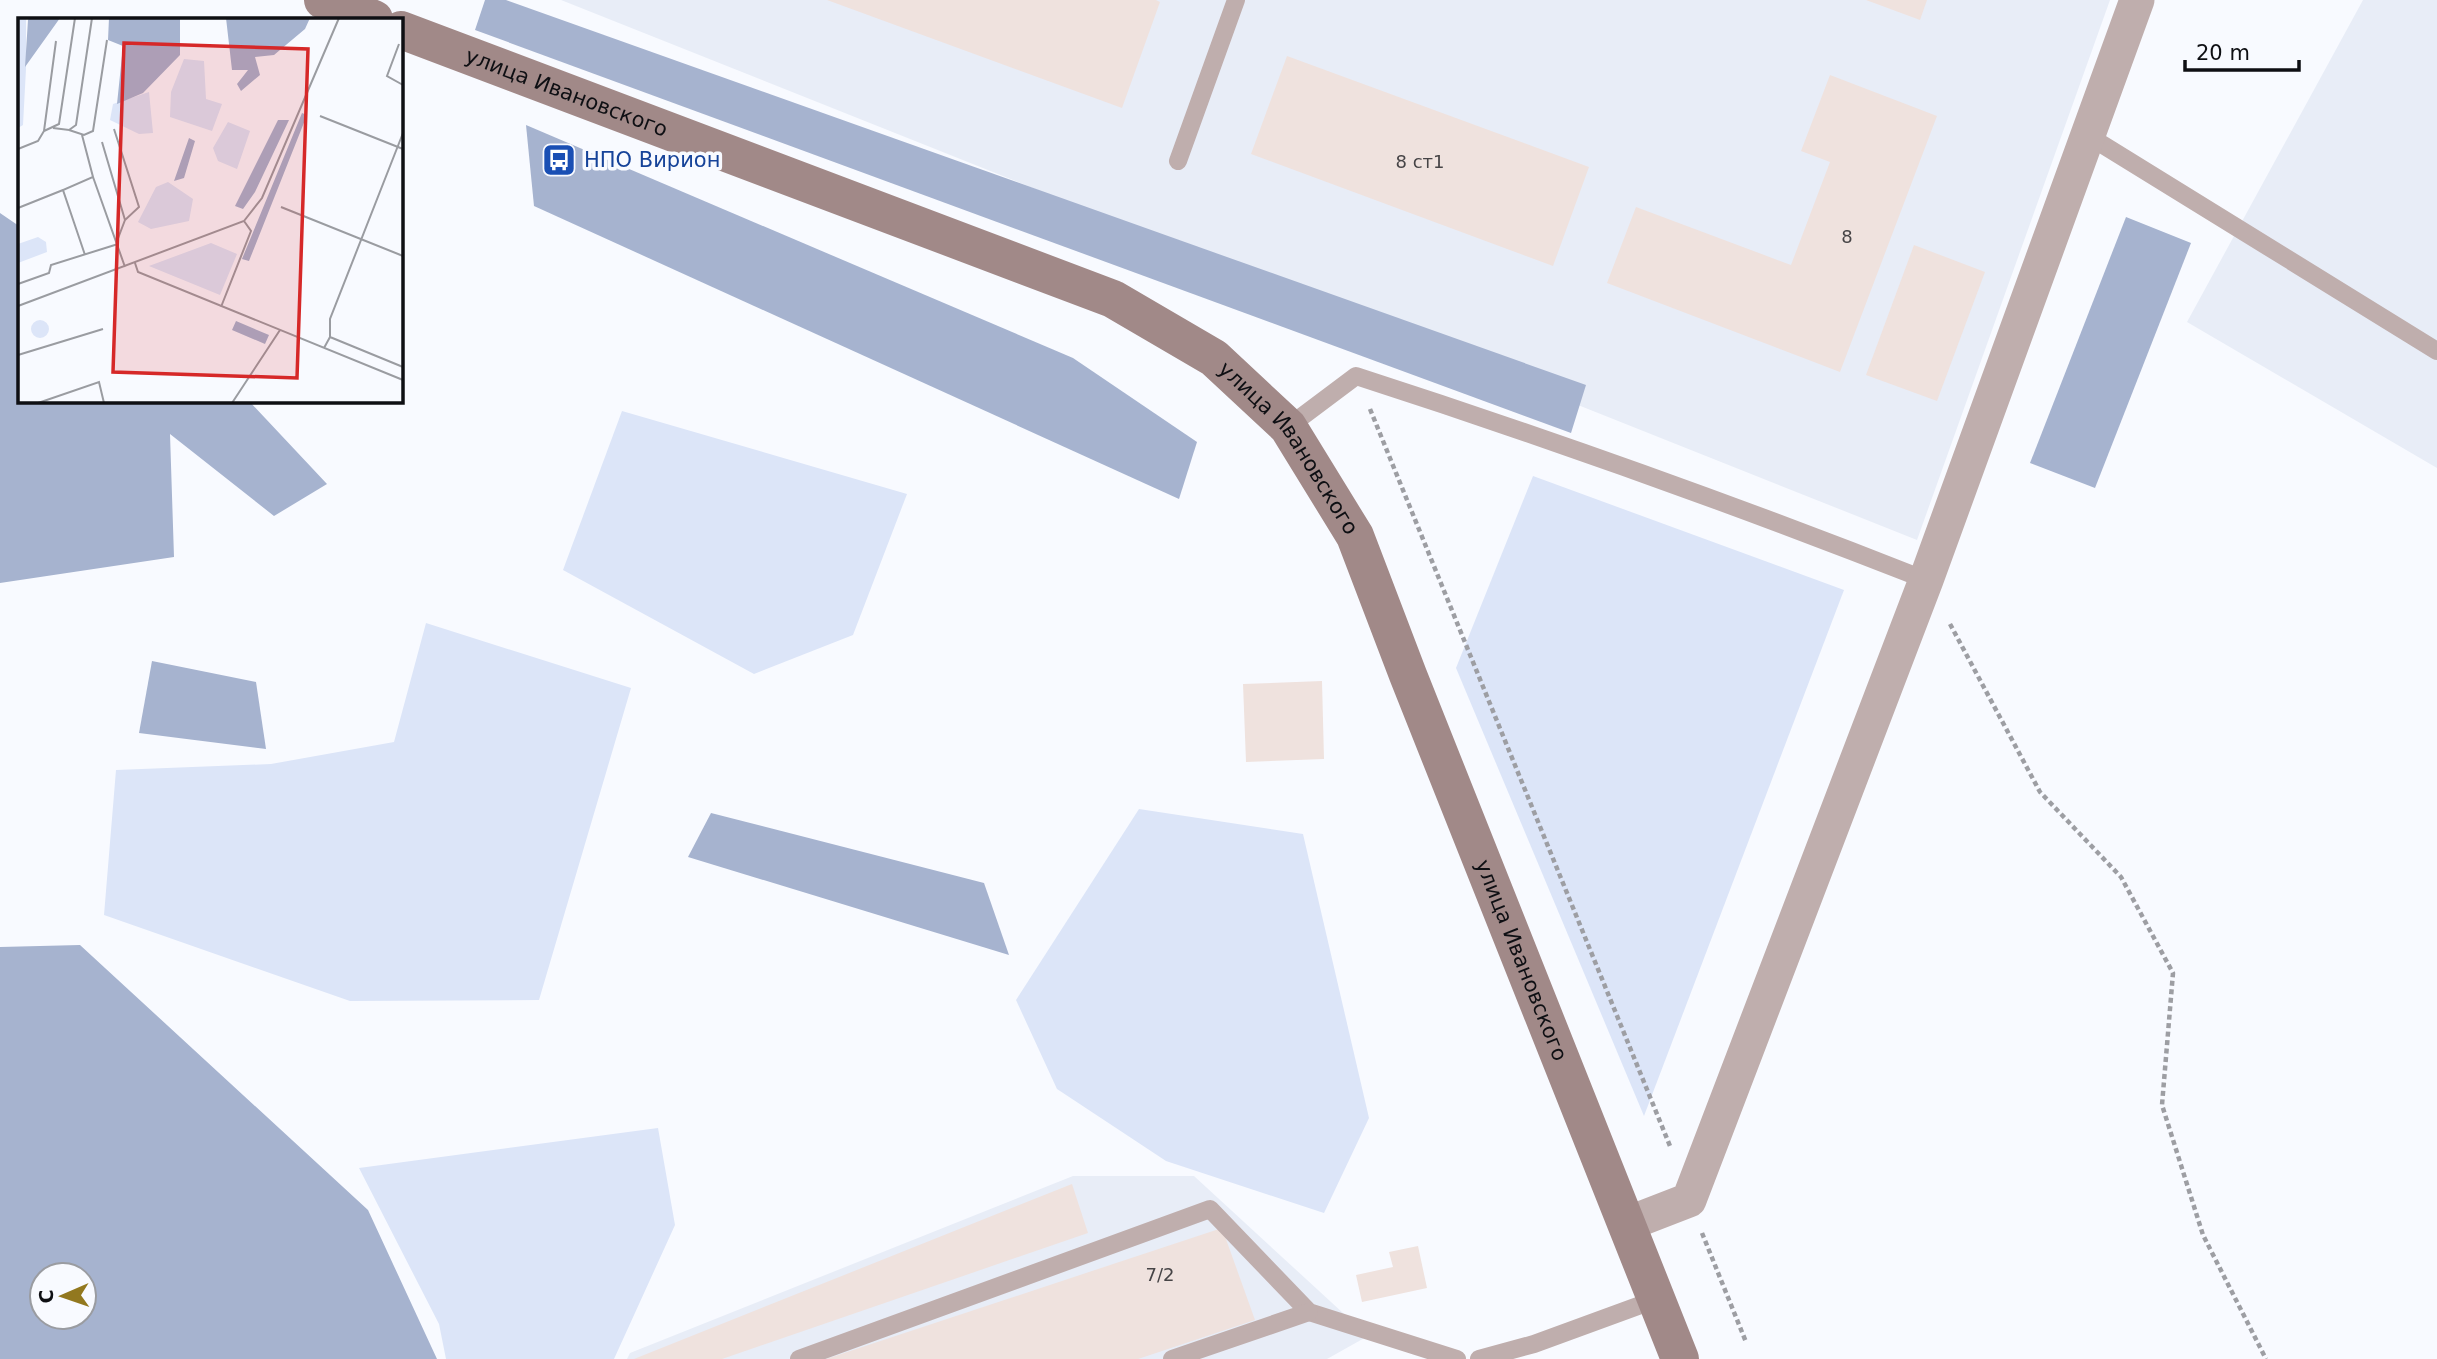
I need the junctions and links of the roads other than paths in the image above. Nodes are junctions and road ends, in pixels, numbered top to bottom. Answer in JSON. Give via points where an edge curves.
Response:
{"nodes":[{"id":1,"x":323,"y":0,"type":"edge"},
{"id":2,"x":1236,"y":0,"type":"edge"},
{"id":3,"x":2137,"y":0,"type":"edge"},
{"id":4,"x":371,"y":18,"type":"edge"},
{"id":5,"x":402,"y":30,"type":"edge"},
{"id":6,"x":2087,"y":135,"type":"junction"},
{"id":7,"x":1178,"y":161,"type":"dead end"},
{"id":8,"x":2437,"y":351,"type":"edge"},
{"id":9,"x":1288,"y":427,"type":"junction"},
{"id":10,"x":1926,"y":580,"type":"junction"},
{"id":11,"x":1627,"y":1224,"type":"junction"},
{"id":12,"x":1657,"y":1299,"type":"junction"},
{"id":13,"x":1309,"y":1312,"type":"junction"},
{"id":14,"x":1487,"y":1358,"type":"edge"},
{"id":15,"x":799,"y":1359,"type":"edge"},
{"id":16,"x":1172,"y":1359,"type":"edge"},
{"id":17,"x":1457,"y":1359,"type":"edge"},
{"id":18,"x":1681,"y":1359,"type":"edge"}],
"edges":[{"from":1,"to":4,"type":"main road"},
{"from":2,"to":7,"type":"lane"},
{"from":3,"to":6,"type":"street"},
{"from":5,"to":9,"type":"main road","name":"улица Ивановского","via":[[1113,299],[1214,358]]},
{"from":6,"to":8,"type":"lane"},
{"from":6,"to":10,"type":"street"},
{"from":9,"to":10,"type":"lane","via":[[1356,376],[1528,431]]},
{"from":9,"to":11,"type":"main road","name":"улица Ивановского","via":[[1355,536]]},
{"from":10,"to":11,"type":"street","via":[[1689,1200]]},
{"from":11,"to":12,"type":"main road","name":"улица Ивановского"},
{"from":12,"to":14,"type":"lane"},
{"from":12,"to":18,"type":"main road","name":"улица Ивановского"},
{"from":13,"to":15,"type":"lane","via":[[1210,1209]]},
{"from":13,"to":16,"type":"lane"},
{"from":13,"to":17,"type":"lane"}]}
